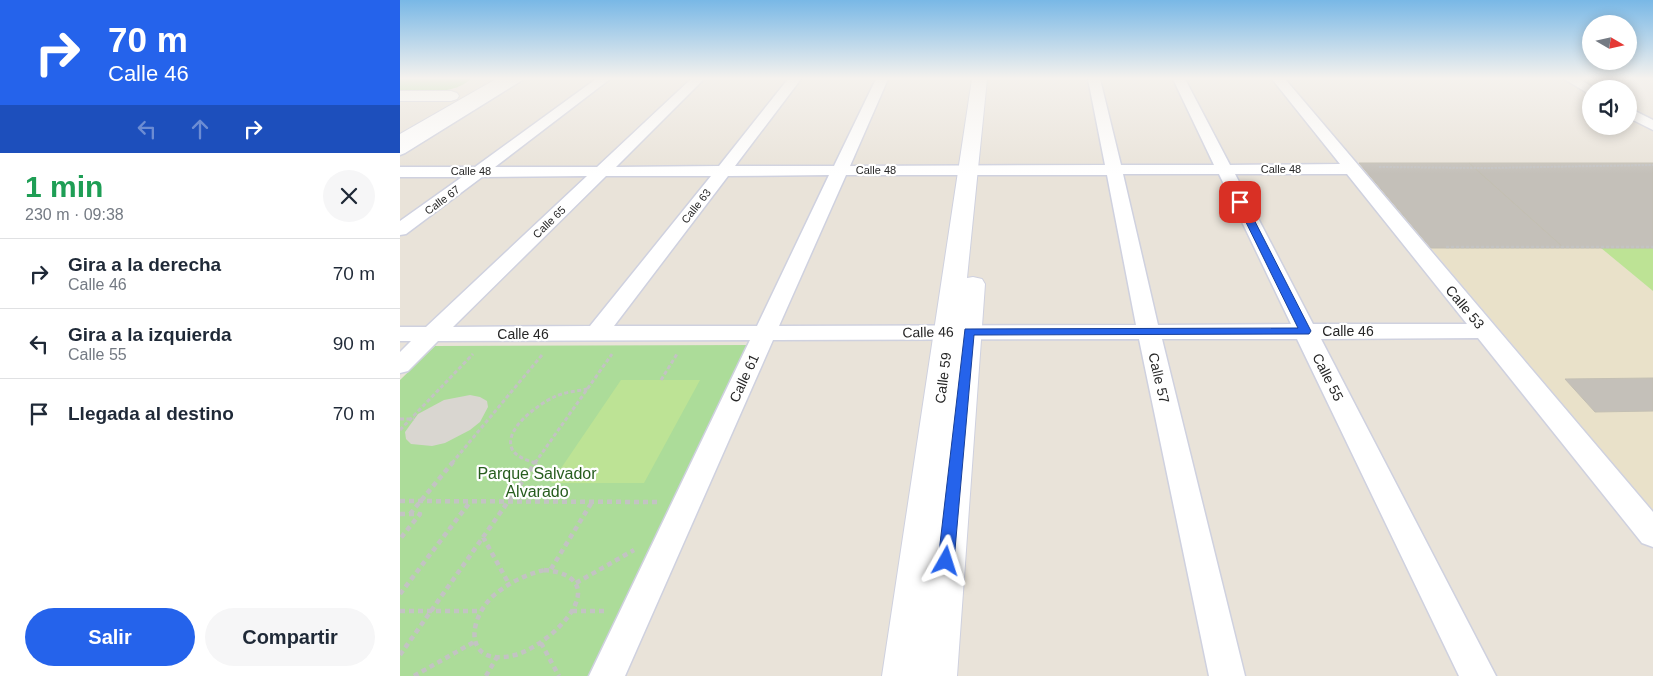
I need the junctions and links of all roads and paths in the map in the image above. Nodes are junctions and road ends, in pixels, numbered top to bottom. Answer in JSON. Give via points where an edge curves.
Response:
{"nodes":[{"id":1,"x":426,"y":111,"type":"edge"},
{"id":2,"x":457,"y":111,"type":"edge"},
{"id":3,"x":461,"y":111,"type":"edge"},
{"id":4,"x":561,"y":111,"type":"edge"},
{"id":5,"x":665,"y":111,"type":"edge"},
{"id":6,"x":770,"y":111,"type":"edge"},
{"id":7,"x":868,"y":111,"type":"edge"},
{"id":8,"x":979,"y":111,"type":"edge"},
{"id":9,"x":987,"y":111,"type":"edge"},
{"id":10,"x":1101,"y":111,"type":"edge"},
{"id":11,"x":1195,"y":111,"type":"edge"},
{"id":12,"x":1304,"y":111,"type":"edge"},
{"id":13,"x":1637,"y":117,"type":"edge"},
{"id":14,"x":400,"y":126,"type":"edge"},
{"id":15,"x":1653,"y":126,"type":"edge"},
{"id":16,"x":424,"y":131,"type":"junction"},
{"id":17,"x":400,"y":141,"type":"edge"},
{"id":18,"x":400,"y":150,"type":"edge"},
{"id":19,"x":1653,"y":165,"type":"edge"},
{"id":20,"x":1351,"y":168,"type":"junction"},
{"id":21,"x":976,"y":170,"type":"junction"},
{"id":22,"x":1115,"y":170,"type":"junction"},
{"id":23,"x":1224,"y":170,"type":"junction"},
{"id":24,"x":479,"y":171,"type":"junction"},
{"id":25,"x":602,"y":171,"type":"junction"},
{"id":26,"x":723,"y":171,"type":"junction"},
{"id":27,"x":840,"y":171,"type":"junction"},
{"id":28,"x":400,"y":172,"type":"edge"},
{"id":29,"x":400,"y":230,"type":"edge"},
{"id":30,"x":1416,"y":247,"type":"junction"},
{"id":31,"x":1653,"y":247,"type":"edge"},
{"id":32,"x":959,"y":331,"type":"junction"},
{"id":33,"x":1305,"y":331,"type":"junction"},
{"id":34,"x":1485,"y":331,"type":"junction"},
{"id":35,"x":1149,"y":332,"type":"junction"},
{"id":36,"x":765,"y":333,"type":"junction"},
{"id":37,"x":400,"y":334,"type":"edge"},
{"id":38,"x":432,"y":334,"type":"junction"},
{"id":39,"x":596,"y":334,"type":"junction"},
{"id":40,"x":474,"y":353,"type":"dead end"},
{"id":41,"x":544,"y":353,"type":"dead end"},
{"id":42,"x":613,"y":353,"type":"dead end"},
{"id":43,"x":677,"y":353,"type":"dead end"},
{"id":44,"x":400,"y":365,"type":"edge"},
{"id":45,"x":661,"y":380,"type":"dead end"},
{"id":46,"x":588,"y":388,"type":"junction"},
{"id":47,"x":400,"y":419,"type":"edge"},
{"id":48,"x":412,"y":419,"type":"junction"},
{"id":49,"x":400,"y":430,"type":"edge"},
{"id":50,"x":535,"y":463,"type":"junction"},
{"id":51,"x":471,"y":501,"type":"junction"},
{"id":52,"x":508,"y":501,"type":"junction"},
{"id":53,"x":400,"y":502,"type":"edge"},
{"id":54,"x":421,"y":502,"type":"junction"},
{"id":55,"x":592,"y":502,"type":"junction"},
{"id":56,"x":667,"y":502,"type":"dead end"},
{"id":57,"x":400,"y":514,"type":"edge"},
{"id":58,"x":410,"y":514,"type":"junction"},
{"id":59,"x":1653,"y":534,"type":"edge"},
{"id":60,"x":483,"y":536,"type":"junction"},
{"id":61,"x":400,"y":539,"type":"edge"},
{"id":62,"x":640,"y":546,"type":"dead end"},
{"id":63,"x":550,"y":570,"type":"junction"},
{"id":64,"x":576,"y":583,"type":"junction"},
{"id":65,"x":509,"y":584,"type":"junction"},
{"id":66,"x":400,"y":594,"type":"edge"},
{"id":67,"x":400,"y":611,"type":"edge"},
{"id":68,"x":431,"y":611,"type":"junction"},
{"id":69,"x":481,"y":611,"type":"junction"},
{"id":70,"x":614,"y":611,"type":"dead end"},
{"id":71,"x":572,"y":612,"type":"junction"},
{"id":72,"x":474,"y":642,"type":"junction"},
{"id":73,"x":541,"y":643,"type":"junction"},
{"id":74,"x":400,"y":655,"type":"edge"},
{"id":75,"x":497,"y":658,"type":"junction"},
{"id":76,"x":414,"y":676,"type":"edge"},
{"id":77,"x":486,"y":676,"type":"edge"},
{"id":78,"x":559,"y":676,"type":"edge"},
{"id":79,"x":607,"y":676,"type":"edge"},
{"id":80,"x":904,"y":676,"type":"edge"},
{"id":81,"x":934,"y":676,"type":"edge"},
{"id":82,"x":1227,"y":676,"type":"edge"},
{"id":83,"x":1478,"y":676,"type":"edge"}],
"edges":[{"from":1,"to":14,"type":"street"},
{"from":2,"to":16,"type":"street"},
{"from":3,"to":16,"type":"street"},
{"from":4,"to":24,"type":"street","name":"Calle 67"},
{"from":5,"to":25,"type":"street","name":"Calle 65"},
{"from":6,"to":26,"type":"street","name":"Calle 63"},
{"from":7,"to":27,"type":"street","name":"Calle 61"},
{"from":8,"to":21,"type":"street","name":"Calle 59"},
{"from":9,"to":21,"type":"street","name":"Calle 59"},
{"from":10,"to":22,"type":"street","name":"Calle 57"},
{"from":11,"to":23,"type":"street","name":"Calle 55"},
{"from":12,"to":20,"type":"street","name":"Calle 53"},
{"from":13,"to":15,"type":"street"},
{"from":16,"to":17,"type":"street"},
{"from":16,"to":18,"type":"street"},
{"from":19,"to":20,"type":"path"},
{"from":20,"to":23,"type":"street","name":"Calle 48"},
{"from":20,"to":30,"type":"street","name":"Calle 53"},
{"from":21,"to":22,"type":"street","name":"Calle 48"},
{"from":21,"to":27,"type":"street","name":"Calle 48"},
{"from":21,"to":32,"type":"street","name":"Calle 59"},
{"from":22,"to":23,"type":"street","name":"Calle 48"},
{"from":22,"to":35,"type":"street","name":"Calle 57"},
{"from":23,"to":33,"type":"street","name":"Calle 55"},
{"from":24,"to":25,"type":"street","name":"Calle 48"},
{"from":24,"to":28,"type":"street","name":"Calle 48"},
{"from":24,"to":29,"type":"street","name":"Calle 67"},
{"from":25,"to":26,"type":"street","name":"Calle 48"},
{"from":25,"to":38,"type":"street","name":"Calle 65"},
{"from":26,"to":27,"type":"street","name":"Calle 48"},
{"from":26,"to":39,"type":"street","name":"Calle 63"},
{"from":27,"to":36,"type":"street","name":"Calle 61"},
{"from":30,"to":31,"type":"path"},
{"from":30,"to":34,"type":"street","name":"Calle 53"},
{"from":32,"to":35,"type":"street","name":"Calle 46"},
{"from":32,"to":36,"type":"street","name":"Calle 46"},
{"from":32,"to":80,"type":"street","name":"Calle 59"},
{"from":32,"to":81,"type":"street","name":"Calle 59"},
{"from":33,"to":34,"type":"street","name":"Calle 46"},
{"from":33,"to":35,"type":"street","name":"Calle 46"},
{"from":33,"to":83,"type":"street","name":"Calle 55"},
{"from":34,"to":59,"type":"street","name":"Calle 53"},
{"from":35,"to":82,"type":"street","name":"Calle 57"},
{"from":36,"to":39,"type":"street","name":"Calle 46"},
{"from":36,"to":79,"type":"street","name":"Calle 61"},
{"from":37,"to":38,"type":"street","name":"Calle 46"},
{"from":38,"to":39,"type":"street","name":"Calle 46"},
{"from":38,"to":44,"type":"street","name":"Calle 65"},
{"from":40,"to":48,"type":"path"},
{"from":41,"to":54,"type":"path"},
{"from":42,"to":46,"type":"path"},
{"from":43,"to":45,"type":"path"},
{"from":46,"to":50,"type":"path"},
{"from":46,"to":50,"type":"path","via":[[537,407],[514,430],[510,442],[512,452],[521,460]]},
{"from":47,"to":48,"type":"path"},
{"from":48,"to":49,"type":"path"},
{"from":50,"to":52,"type":"path"},
{"from":51,"to":52,"type":"path"},
{"from":51,"to":54,"type":"path"},
{"from":51,"to":66,"type":"path"},
{"from":52,"to":55,"type":"path"},
{"from":52,"to":60,"type":"path"},
{"from":53,"to":54,"type":"path"},
{"from":54,"to":58,"type":"path"},
{"from":55,"to":56,"type":"path"},
{"from":55,"to":63,"type":"path"},
{"from":57,"to":58,"type":"path"},
{"from":58,"to":61,"type":"path","via":[[420,514]]},
{"from":60,"to":65,"type":"path"},
{"from":60,"to":68,"type":"path"},
{"from":62,"to":64,"type":"path"},
{"from":63,"to":64,"type":"path","via":[[570,575]]},
{"from":63,"to":65,"type":"path","via":[[527,574]]},
{"from":64,"to":71,"type":"path","via":[[578,596]]},
{"from":65,"to":69,"type":"path"},
{"from":67,"to":68,"type":"path"},
{"from":68,"to":69,"type":"path"},
{"from":68,"to":74,"type":"path"},
{"from":69,"to":72,"type":"path","via":[[474,625]]},
{"from":70,"to":71,"type":"path"},
{"from":71,"to":73,"type":"path","via":[[562,626]]},
{"from":72,"to":75,"type":"path","via":[[485,655]]},
{"from":72,"to":76,"type":"path"},
{"from":73,"to":75,"type":"path","via":[[515,656]]},
{"from":73,"to":78,"type":"path"},
{"from":75,"to":77,"type":"path"}]}
